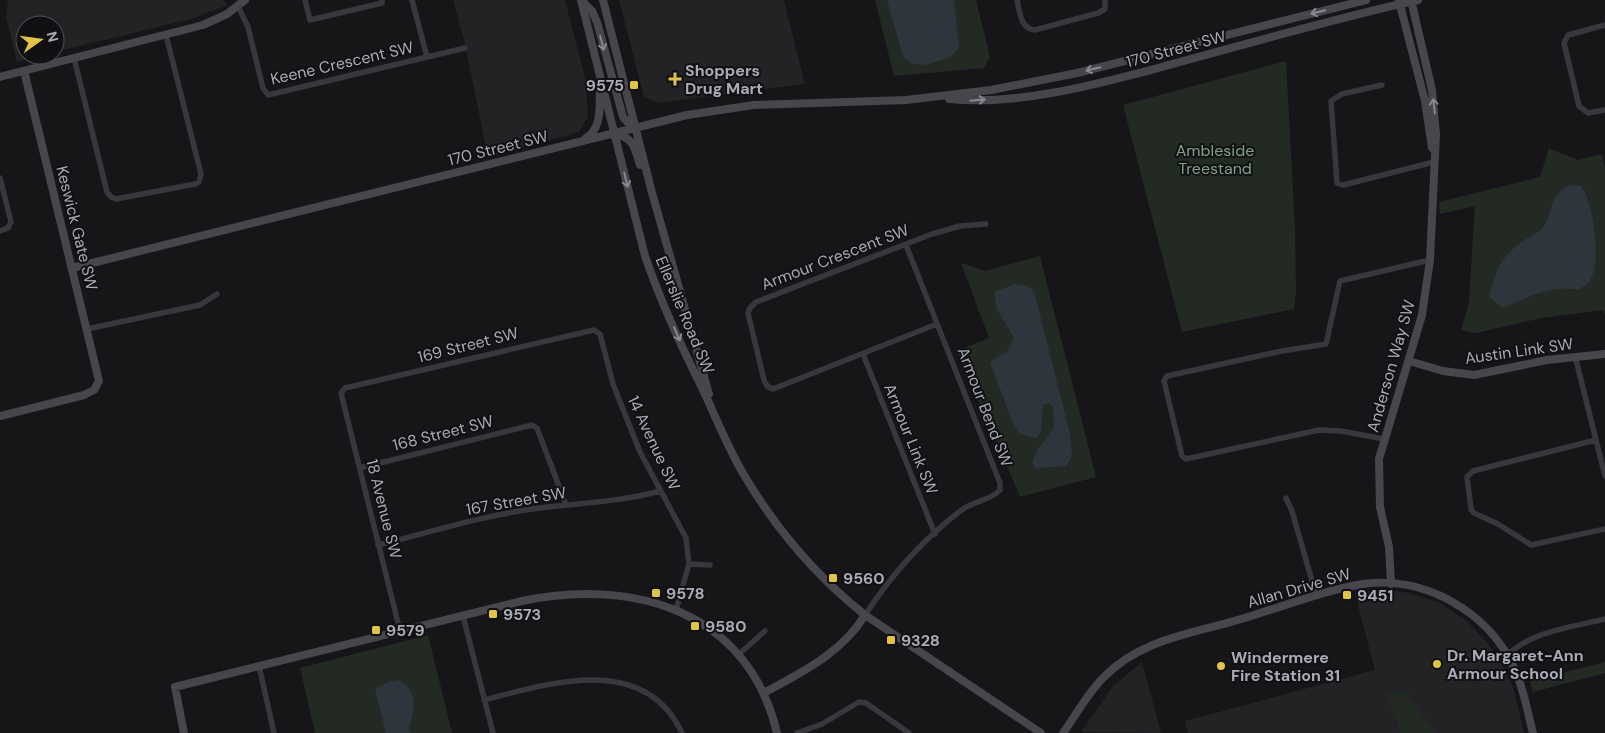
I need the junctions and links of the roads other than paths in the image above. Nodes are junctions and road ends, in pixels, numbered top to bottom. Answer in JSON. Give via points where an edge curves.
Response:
{"nodes":[{"id":1,"x":245,"y":0,"type":"edge"},
{"id":2,"x":305,"y":0,"type":"edge"},
{"id":3,"x":382,"y":0,"type":"edge"},
{"id":4,"x":412,"y":0,"type":"edge"},
{"id":5,"x":581,"y":0,"type":"edge"},
{"id":6,"x":603,"y":0,"type":"edge"},
{"id":7,"x":1017,"y":0,"type":"edge"},
{"id":8,"x":1105,"y":0,"type":"edge"},
{"id":9,"x":1366,"y":0,"type":"edge"},
{"id":10,"x":1413,"y":0,"type":"edge"},
{"id":11,"x":1400,"y":2,"type":"edge"},
{"id":12,"x":238,"y":6,"type":"junction"},
{"id":13,"x":1605,"y":25,"type":"edge"},
{"id":14,"x":166,"y":35,"type":"junction"},
{"id":15,"x":465,"y":48,"type":"dead end"},
{"id":16,"x":427,"y":57,"type":"junction"},
{"id":17,"x":74,"y":58,"type":"junction"},
{"id":18,"x":24,"y":71,"type":"junction"},
{"id":19,"x":600,"y":75,"type":"junction"},
{"id":20,"x":0,"y":77,"type":"edge"},
{"id":21,"x":1382,"y":85,"type":"dead end"},
{"id":22,"x":937,"y":98,"type":"junction"},
{"id":23,"x":1605,"y":110,"type":"edge"},
{"id":24,"x":636,"y":128,"type":"junction"},
{"id":25,"x":614,"y":133,"type":"junction"},
{"id":26,"x":580,"y":142,"type":"junction"},
{"id":27,"x":1434,"y":158,"type":"junction"},
{"id":28,"x":0,"y":178,"type":"edge"},
{"id":29,"x":986,"y":224,"type":"dead end"},
{"id":30,"x":0,"y":231,"type":"edge"},
{"id":31,"x":906,"y":245,"type":"junction"},
{"id":32,"x":1430,"y":260,"type":"junction"},
{"id":33,"x":672,"y":266,"type":"junction"},
{"id":34,"x":72,"y":268,"type":"junction"},
{"id":35,"x":217,"y":294,"type":"dead end"},
{"id":36,"x":938,"y":324,"type":"junction"},
{"id":37,"x":87,"y":329,"type":"junction"},
{"id":38,"x":598,"y":330,"type":"joint"},
{"id":39,"x":862,"y":354,"type":"junction"},
{"id":40,"x":1605,"y":354,"type":"edge"},
{"id":41,"x":1575,"y":356,"type":"junction"},
{"id":42,"x":1409,"y":361,"type":"junction"},
{"id":43,"x":343,"y":391,"type":"joint"},
{"id":44,"x":0,"y":416,"type":"edge"},
{"id":45,"x":716,"y":418,"type":"junction"},
{"id":46,"x":1384,"y":439,"type":"junction"},
{"id":47,"x":1596,"y":440,"type":"junction"},
{"id":48,"x":360,"y":468,"type":"junction"},
{"id":49,"x":1605,"y":476,"type":"edge"},
{"id":50,"x":660,"y":491,"type":"junction"},
{"id":51,"x":1286,"y":498,"type":"dead end"},
{"id":52,"x":566,"y":505,"type":"junction"},
{"id":53,"x":1605,"y":529,"type":"edge"},
{"id":54,"x":935,"y":534,"type":"junction"},
{"id":55,"x":378,"y":545,"type":"junction"},
{"id":56,"x":688,"y":564,"type":"junction"},
{"id":57,"x":710,"y":565,"type":"dead end"},
{"id":58,"x":1391,"y":584,"type":"junction"},
{"id":59,"x":1316,"y":595,"type":"junction"},
{"id":60,"x":676,"y":610,"type":"junction"},
{"id":61,"x":866,"y":614,"type":"junction"},
{"id":62,"x":463,"y":616,"type":"junction"},
{"id":63,"x":1605,"y":619,"type":"edge"},
{"id":64,"x":400,"y":631,"type":"junction"},
{"id":65,"x":765,"y":631,"type":"dead end"},
{"id":66,"x":1508,"y":655,"type":"junction"},
{"id":67,"x":738,"y":656,"type":"junction"},
{"id":68,"x":259,"y":666,"type":"junction"},
{"id":69,"x":764,"y":693,"type":"junction"},
{"id":70,"x":484,"y":700,"type":"junction"},
{"id":71,"x":184,"y":733,"type":"edge"},
{"id":72,"x":274,"y":733,"type":"edge"},
{"id":73,"x":493,"y":733,"type":"edge"},
{"id":74,"x":682,"y":733,"type":"edge"},
{"id":75,"x":777,"y":733,"type":"edge"},
{"id":76,"x":797,"y":733,"type":"edge"},
{"id":77,"x":909,"y":733,"type":"edge"},
{"id":78,"x":1041,"y":733,"type":"edge"},
{"id":79,"x":1063,"y":733,"type":"edge"},
{"id":80,"x":1533,"y":733,"type":"edge"}],
"edges":[{"from":1,"to":12,"type":"main road"},
{"from":2,"to":3,"type":"street","via":[[310,20],[382,3]]},
{"from":4,"to":16,"type":"street","name":"Keene Crescent SW"},
{"from":5,"to":19,"type":"main road","name":"Ellerslie Road SW"},
{"from":5,"to":24,"type":"main road","one_way":true,"via":[[592,11],[596,22],[623,117]]},
{"from":6,"to":24,"type":"main road","name":"Ellerslie Road SW"},
{"from":7,"to":8,"type":"street","via":[[1024,24],[1035,30],[1098,13],[1105,9]]},
{"from":9,"to":22,"type":"main road","name":"170 Street SW","one_way":true,"via":[[1077,73]]},
{"from":10,"to":11,"type":"main road","name":"170 Street SW"},
{"from":27,"to":10,"type":"main road","name":"Anderson Way SW","one_way":true,"via":[[1434,105]]},
{"from":22,"to":11,"type":"main road","name":"170 Street SW","one_way":true,"via":[[977,100],[1090,84]]},
{"from":11,"to":27,"type":"main road","name":"Anderson Way SW","via":[[1425,101]]},
{"from":12,"to":14,"type":"main road","via":[[210,22]]},
{"from":12,"to":16,"type":"street","name":"Keene Crescent SW","via":[[246,22],[263,88],[268,95]]},
{"from":13,"to":23,"type":"street","via":[[1572,34],[1564,43],[1580,106],[1588,113]]},
{"from":14,"to":17,"type":"main road"},
{"from":14,"to":17,"type":"street","via":[[201,174],[195,184],[116,199],[111,197],[107,192]]},
{"from":15,"to":16,"type":"street","name":"Keene Crescent SW"},
{"from":17,"to":18,"type":"main road"},
{"from":18,"to":20,"type":"main road"},
{"from":18,"to":34,"type":"main road","name":"Keswick Gate SW"},
{"from":19,"to":25,"type":"main road","name":"Ellerslie Road SW"},
{"from":19,"to":26,"type":"main road","via":[[595,130]]},
{"from":21,"to":27,"type":"street","via":[[1342,94],[1331,101],[1337,183],[1348,184]]},
{"from":22,"to":24,"type":"main road","name":"170 Street SW","via":[[754,105],[704,112]]},
{"from":24,"to":25,"type":"main road","name":"170 Street SW"},
{"from":24,"to":33,"type":"main road","name":"Ellerslie Road SW"},
{"from":25,"to":26,"type":"main road","name":"170 Street SW"},
{"from":25,"to":33,"type":"main road","via":[[630,138],[634,144],[662,249]]},
{"from":25,"to":45,"type":"main road","name":"Ellerslie Road SW","one_way":true,"via":[[645,256]]},
{"from":26,"to":34,"type":"main road","name":"170 Street SW"},
{"from":27,"to":32,"type":"main road","name":"Anderson Way SW"},
{"from":28,"to":30,"type":"street","via":[[11,222],[6,230]]},
{"from":29,"to":31,"type":"street","name":"Armour Crescent SW","via":[[960,226]]},
{"from":31,"to":36,"type":"street","name":"Armour Bend SW"},
{"from":31,"to":39,"type":"street","name":"Armour Crescent SW","via":[[756,302],[750,308],[748,320],[764,380],[773,389]]},
{"from":32,"to":42,"type":"main road","name":"Anderson Way SW","via":[[1422,315]]},
{"from":32,"to":46,"type":"street","via":[[1340,281],[1326,344],[1167,376],[1164,381],[1182,456],[1186,459],[1319,430]]},
{"from":33,"to":45,"type":"main road","name":"Ellerslie Road SW"},
{"from":34,"to":37,"type":"main road","name":"Keswick Gate SW"},
{"from":35,"to":37,"type":"street","via":[[200,305]]},
{"from":36,"to":39,"type":"street","name":"Armour Crescent SW"},
{"from":36,"to":54,"type":"street","name":"Armour Bend SW","via":[[1000,490],[963,509]]},
{"from":37,"to":44,"type":"main road","name":"Keswick Gate SW","via":[[99,375],[94,390]]},
{"from":38,"to":43,"type":"street","name":"169 Street SW"},
{"from":38,"to":50,"type":"street","name":"14 Avenue SW","via":[[623,413]]},
{"from":39,"to":54,"type":"street","name":"Armour Link SW"},
{"from":40,"to":41,"type":"main road","name":"Austin Link SW"},
{"from":41,"to":42,"type":"main road","name":"Austin Link SW","via":[[1474,375]]},
{"from":41,"to":47,"type":"street"},
{"from":42,"to":46,"type":"main road","name":"Anderson Way SW"},
{"from":43,"to":48,"type":"street","name":"18 Avenue SW"},
{"from":45,"to":61,"type":"main road","name":"Ellerslie Road SW","via":[[743,473],[775,523],[839,594]]},
{"from":46,"to":58,"type":"main road","name":"Anderson Way SW","via":[[1378,483],[1389,547]]},
{"from":47,"to":49,"type":"street"},
{"from":47,"to":53,"type":"street","via":[[1473,471],[1467,477],[1474,513],[1498,524],[1531,546]]},
{"from":48,"to":52,"type":"street","name":"168 Street SW","via":[[532,425],[537,428]]},
{"from":48,"to":55,"type":"street","name":"18 Avenue SW"},
{"from":50,"to":52,"type":"street","name":"167 Street SW","via":[[614,501]]},
{"from":50,"to":56,"type":"street","name":"14 Avenue SW","via":[[686,538]]},
{"from":51,"to":59,"type":"street"},
{"from":52,"to":55,"type":"street","name":"167 Street SW","via":[[496,516]]},
{"from":54,"to":61,"type":"street","name":"Armour Bend SW","via":[[898,568]]},
{"from":55,"to":64,"type":"street","name":"18 Avenue SW"},
{"from":56,"to":57,"type":"street"},
{"from":56,"to":60,"type":"street","name":"14 Avenue SW"},
{"from":58,"to":59,"type":"main road","name":"Allan Drive SW","via":[[1363,584]]},
{"from":58,"to":66,"type":"main road","name":"Allan Drive SW","via":[[1423,589],[1452,601],[1488,629]]},
{"from":59,"to":79,"type":"main road","name":"Allan Drive SW","via":[[1234,622],[1147,645],[1103,677]]},
{"from":60,"to":62,"type":"main road","via":[[635,597],[592,594],[535,598]]},
{"from":60,"to":67,"type":"main road","via":[[706,626]]},
{"from":61,"to":69,"type":"main road","via":[[841,645],[822,660]]},
{"from":61,"to":78,"type":"main road","name":"Ellerslie Road SW"},
{"from":62,"to":64,"type":"main road"},
{"from":62,"to":70,"type":"street"},
{"from":63,"to":66,"type":"street","via":[[1531,640],[1517,646]]},
{"from":64,"to":68,"type":"main road"},
{"from":65,"to":67,"type":"street"},
{"from":66,"to":80,"type":"main road","name":"Allan Drive SW","via":[[1518,677]]},
{"from":67,"to":69,"type":"main road"},
{"from":68,"to":71,"type":"main road","via":[[175,687]]},
{"from":68,"to":72,"type":"street"},
{"from":69,"to":75,"type":"main road"},
{"from":70,"to":73,"type":"street"},
{"from":70,"to":74,"type":"street","via":[[561,681],[610,681],[632,685],[667,709]]},
{"from":76,"to":77,"type":"street","via":[[822,724],[859,702],[866,703]]}]}
